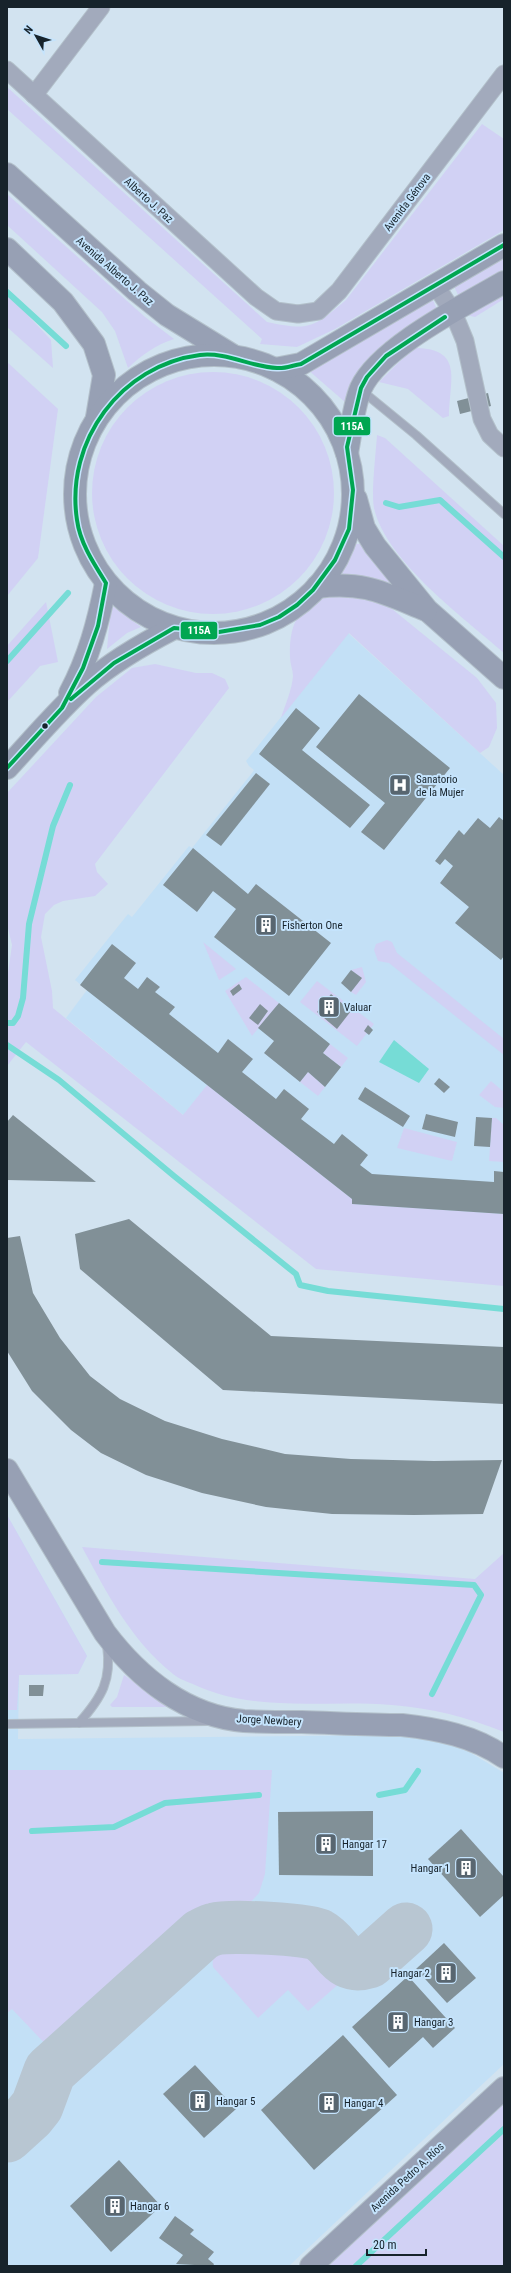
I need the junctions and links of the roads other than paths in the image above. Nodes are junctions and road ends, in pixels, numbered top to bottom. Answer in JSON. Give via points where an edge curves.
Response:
{"nodes":[{"id":1,"x":101,"y":7,"type":"edge"},
{"id":2,"x":7,"y":70,"type":"edge"},
{"id":3,"x":504,"y":74,"type":"edge"},
{"id":4,"x":34,"y":95,"type":"junction"},
{"id":5,"x":7,"y":174,"type":"edge"},
{"id":6,"x":504,"y":246,"type":"edge"},
{"id":7,"x":7,"y":249,"type":"edge"},
{"id":8,"x":504,"y":282,"type":"edge"},
{"id":9,"x":436,"y":286,"type":"junction"},
{"id":10,"x":453,"y":312,"type":"junction"},
{"id":11,"x":298,"y":314,"type":"joint"},
{"id":12,"x":233,"y":356,"type":"junction"},
{"id":13,"x":275,"y":369,"type":"junction"},
{"id":14,"x":361,"y":389,"type":"junction"},
{"id":15,"x":96,"y":420,"type":"junction"},
{"id":16,"x":504,"y":448,"type":"edge"},
{"id":17,"x":347,"y":453,"type":"junction"},
{"id":18,"x":353,"y":487,"type":"junction"},
{"id":19,"x":504,"y":514,"type":"edge"},
{"id":20,"x":106,"y":583,"type":"junction"},
{"id":21,"x":317,"y":587,"type":"junction"},
{"id":22,"x":427,"y":610,"type":"junction"},
{"id":23,"x":174,"y":628,"type":"junction"},
{"id":24,"x":504,"y":678,"type":"edge"},
{"id":25,"x":62,"y":708,"type":"junction"},
{"id":26,"x":7,"y":768,"type":"edge"},
{"id":27,"x":7,"y":1470,"type":"edge"},
{"id":28,"x":105,"y":1633,"type":"junction"},
{"id":29,"x":243,"y":1721,"type":"junction"},
{"id":30,"x":80,"y":1723,"type":"junction"},
{"id":31,"x":7,"y":1724,"type":"edge"},
{"id":32,"x":504,"y":1757,"type":"edge"},
{"id":33,"x":504,"y":2088,"type":"edge"},
{"id":34,"x":311,"y":2266,"type":"edge"}],
"edges":[{"from":1,"to":4,"type":"street"},
{"from":2,"to":4,"type":"street","name":"Alberto J. Paz"},
{"from":3,"to":11,"type":"street","name":"Avenida Génova","via":[[339,291],[318,311]]},
{"from":4,"to":11,"type":"street","name":"Alberto J. Paz","via":[[256,297],[276,311]]},
{"from":5,"to":12,"type":"main road","name":"Avenida Alberto J. Paz","via":[[136,291],[167,315]]},
{"from":6,"to":9,"type":"main road"},
{"from":7,"to":15,"type":"main road","via":[[63,302],[94,344],[104,375]]},
{"from":8,"to":10,"type":"main road"},
{"from":9,"to":10,"type":"street"},
{"from":9,"to":13,"type":"main road","via":[[301,364]]},
{"from":10,"to":14,"type":"main road","via":[[388,356],[366,379]]},
{"from":10,"to":16,"type":"street","via":[[465,341],[482,419],[490,434]]},
{"from":12,"to":13,"type":"main road"},
{"from":12,"to":15,"type":"main road","via":[[201,355],[170,362],[141,376],[122,390]]},
{"from":13,"to":17,"type":"main road","via":[[311,393],[326,411]]},
{"from":14,"to":17,"type":"main road"},
{"from":14,"to":19,"type":"lane"},
{"from":15,"to":20,"type":"main road","via":[[83,447],[76,477],[77,522],[88,554]]},
{"from":17,"to":18,"type":"main road"},
{"from":18,"to":21,"type":"main road","via":[[350,524],[337,558]]},
{"from":18,"to":22,"type":"main road","via":[[364,528],[375,546]]},
{"from":20,"to":23,"type":"main road","via":[[137,610]]},
{"from":20,"to":25,"type":"main road","via":[[98,626],[85,661]]},
{"from":21,"to":22,"type":"main road","via":[[340,584],[367,587]]},
{"from":21,"to":23,"type":"main road","via":[[278,618],[253,628],[200,633]]},
{"from":22,"to":24,"type":"main road"},
{"from":23,"to":25,"type":"main road","via":[[114,663]]},
{"from":25,"to":26,"type":"main road"},
{"from":27,"to":28,"type":"main road","name":"Jorge Newbery"},
{"from":28,"to":29,"type":"main road","name":"Jorge Newbery","via":[[122,1656],[164,1692],[216,1715]]},
{"from":28,"to":30,"type":"lane","via":[[109,1663],[106,1684],[94,1707]]},
{"from":29,"to":30,"type":"lane"},
{"from":29,"to":32,"type":"main road","name":"Jorge Newbery","via":[[402,1725],[428,1728],[479,1743]]},
{"from":30,"to":31,"type":"lane"},
{"from":33,"to":34,"type":"main road","name":"Avenida Pedro A. Ríos"}]}
